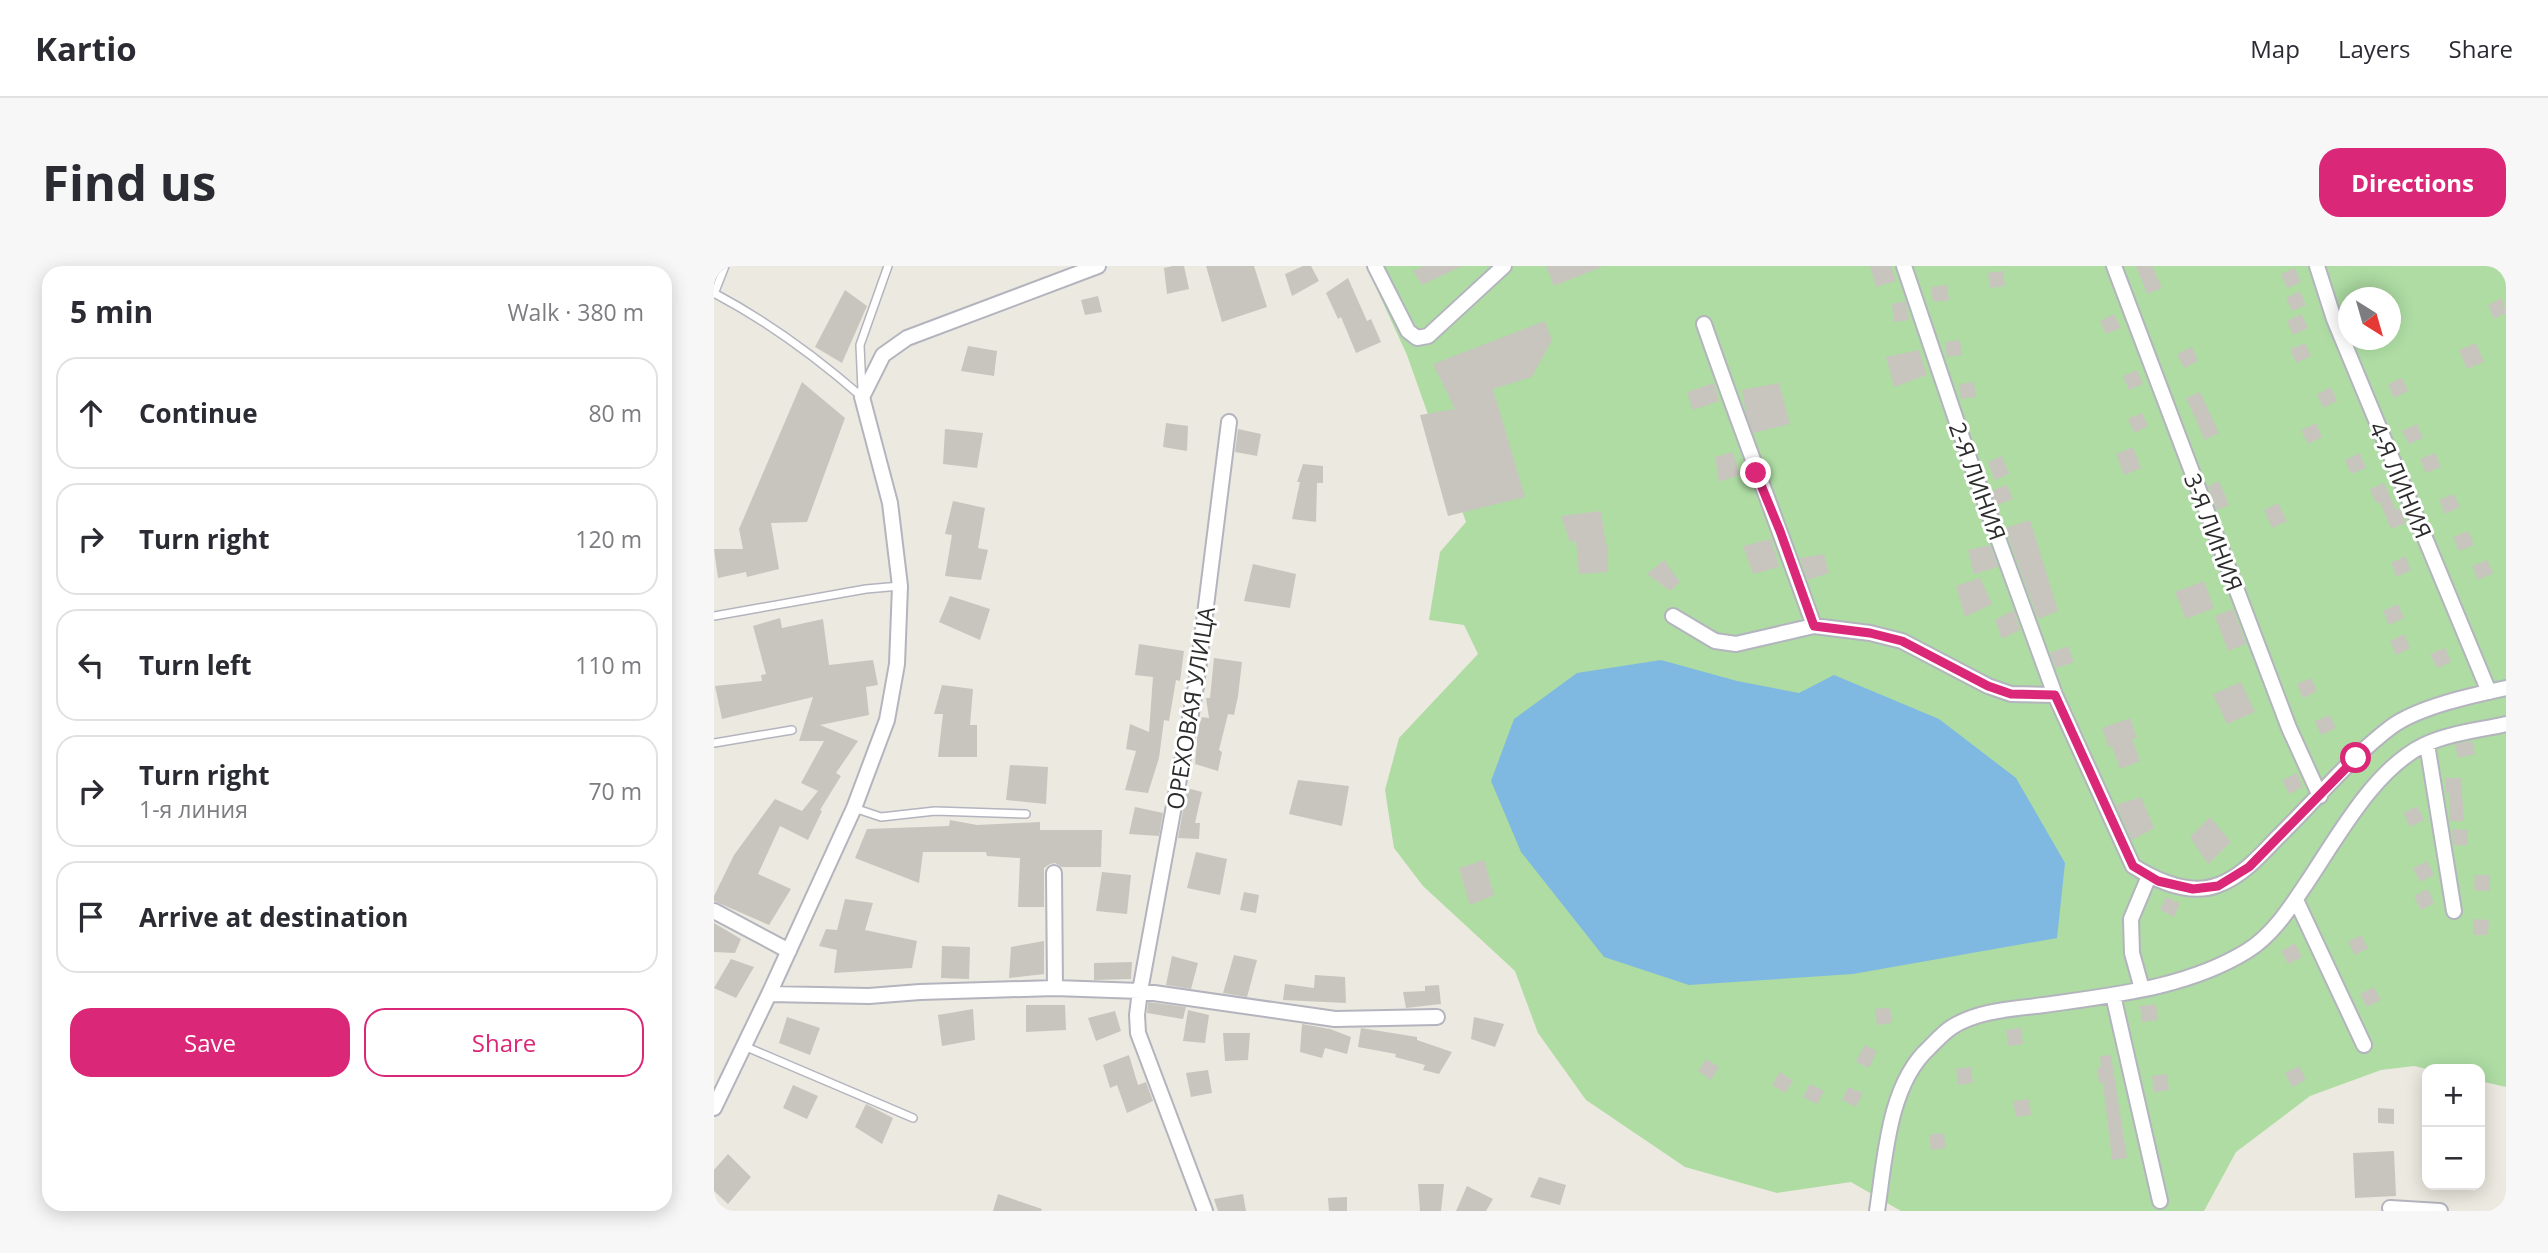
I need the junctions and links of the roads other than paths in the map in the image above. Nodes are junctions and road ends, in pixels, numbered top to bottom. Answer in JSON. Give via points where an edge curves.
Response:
{"nodes":[{"id":1,"x":725,"y":266,"type":"edge"},
{"id":2,"x":888,"y":266,"type":"edge"},
{"id":3,"x":1098,"y":266,"type":"edge"},
{"id":4,"x":1375,"y":266,"type":"edge"},
{"id":5,"x":1504,"y":266,"type":"edge"},
{"id":6,"x":1904,"y":266,"type":"edge"},
{"id":7,"x":2114,"y":266,"type":"edge"},
{"id":8,"x":2317,"y":266,"type":"edge"},
{"id":9,"x":714,"y":293,"type":"edge"},
{"id":10,"x":1704,"y":324,"type":"dead end"},
{"id":11,"x":862,"y":397,"type":"junction"},
{"id":12,"x":1230,"y":422,"type":"dead end"},
{"id":13,"x":900,"y":586,"type":"junction"},
{"id":14,"x":1673,"y":615,"type":"dead end"},
{"id":15,"x":714,"y":616,"type":"edge"},
{"id":16,"x":1814,"y":626,"type":"junction"},
{"id":17,"x":2506,"y":688,"type":"edge"},
{"id":18,"x":2488,"y":692,"type":"junction"},
{"id":19,"x":2055,"y":695,"type":"junction"},
{"id":20,"x":2506,"y":724,"type":"edge"},
{"id":21,"x":792,"y":730,"type":"dead end"},
{"id":22,"x":714,"y":743,"type":"edge"},
{"id":23,"x":2427,"y":744,"type":"junction"},
{"id":24,"x":2320,"y":796,"type":"junction"},
{"id":25,"x":854,"y":808,"type":"junction"},
{"id":26,"x":1026,"y":814,"type":"dead end"},
{"id":27,"x":1054,"y":873,"type":"dead end"},
{"id":28,"x":2150,"y":876,"type":"junction"},
{"id":29,"x":2295,"y":900,"type":"junction"},
{"id":30,"x":714,"y":911,"type":"edge"},
{"id":31,"x":2454,"y":911,"type":"dead end"},
{"id":32,"x":789,"y":951,"type":"junction"},
{"id":33,"x":1055,"y":988,"type":"junction"},
{"id":34,"x":2142,"y":989,"type":"junction"},
{"id":35,"x":1140,"y":991,"type":"junction"},
{"id":36,"x":769,"y":994,"type":"junction"},
{"id":37,"x":2113,"y":995,"type":"junction"},
{"id":38,"x":1437,"y":1017,"type":"dead end"},
{"id":39,"x":2364,"y":1045,"type":"dead end"},
{"id":40,"x":744,"y":1046,"type":"junction"},
{"id":41,"x":714,"y":1108,"type":"edge"},
{"id":42,"x":913,"y":1118,"type":"dead end"},
{"id":43,"x":2160,"y":1201,"type":"dead end"},
{"id":44,"x":2391,"y":1209,"type":"edge"},
{"id":45,"x":1205,"y":1211,"type":"edge"},
{"id":46,"x":1877,"y":1211,"type":"edge"},
{"id":47,"x":2440,"y":1211,"type":"edge"}],
"edges":[{"from":1,"to":9,"type":"lane"},
{"from":2,"to":11,"type":"lane","via":[[860,345]]},
{"from":3,"to":11,"type":"street","via":[[907,338],[883,355]]},
{"from":4,"to":5,"type":"street","via":[[1408,331],[1417,338],[1429,336]]},
{"from":6,"to":19,"type":"street","name":"2-Я ЛИНИЯ"},
{"from":7,"to":24,"type":"street","name":"3-Я ЛИНИЯ","via":[[2289,729]]},
{"from":8,"to":18,"type":"street","name":"4-Я ЛИНИЯ","via":[[2334,318]]},
{"from":9,"to":11,"type":"lane","via":[[764,320]]},
{"from":10,"to":16,"type":"street"},
{"from":11,"to":13,"type":"street","via":[[890,503]]},
{"from":12,"to":35,"type":"street","name":"ОРЕХОВАЯ УЛИЦА","via":[[1196,686]]},
{"from":13,"to":15,"type":"lane"},
{"from":13,"to":25,"type":"street","via":[[897,664],[887,720]]},
{"from":14,"to":16,"type":"street","via":[[1715,641],[1736,644]]},
{"from":16,"to":19,"type":"street","via":[[1902,641],[2011,694]]},
{"from":17,"to":18,"type":"street"},
{"from":18,"to":24,"type":"street","via":[[2432,708],[2393,726]]},
{"from":19,"to":28,"type":"street","name":"2-Я ЛИНИЯ","via":[[2133,866]]},
{"from":20,"to":23,"type":"street"},
{"from":21,"to":22,"type":"lane"},
{"from":23,"to":29,"type":"street","via":[[2385,772]]},
{"from":23,"to":31,"type":"street"},
{"from":24,"to":28,"type":"street","via":[[2249,867],[2218,886],[2193,889]]},
{"from":25,"to":26,"type":"lane","via":[[881,817],[935,811]]},
{"from":25,"to":32,"type":"street"},
{"from":27,"to":33,"type":"street"},
{"from":28,"to":34,"type":"street","via":[[2131,919],[2132,953]]},
{"from":29,"to":34,"type":"street","via":[[2250,950],[2214,969]]},
{"from":29,"to":39,"type":"street"},
{"from":30,"to":32,"type":"street"},
{"from":32,"to":36,"type":"street"},
{"from":33,"to":35,"type":"street"},
{"from":33,"to":36,"type":"street","via":[[869,996]]},
{"from":34,"to":37,"type":"street"},
{"from":35,"to":38,"type":"street","via":[[1335,1018]]},
{"from":35,"to":45,"type":"street","name":"ОРЕХОВАЯ УЛИЦА","via":[[1138,1033]]},
{"from":36,"to":40,"type":"street"},
{"from":37,"to":43,"type":"street"},
{"from":37,"to":46,"type":"street","via":[[1986,1014],[1953,1027],[1925,1051],[1901,1087]]},
{"from":40,"to":41,"type":"street"},
{"from":40,"to":42,"type":"lane"},
{"from":44,"to":47,"type":"street"}]}
